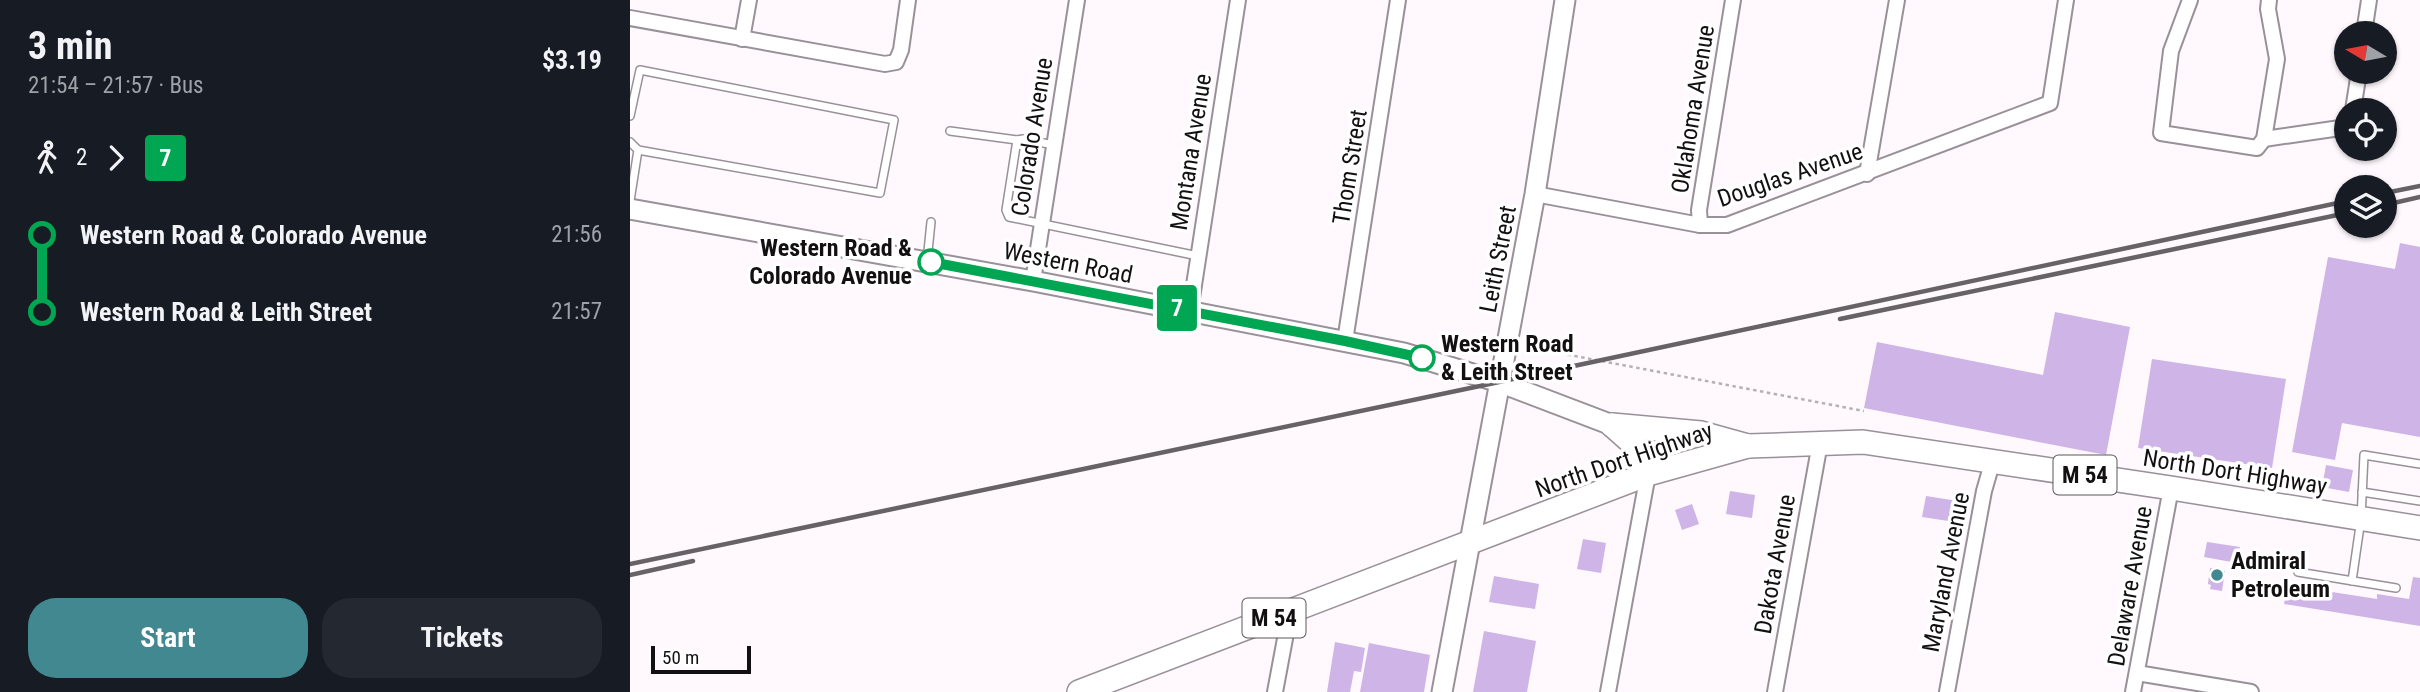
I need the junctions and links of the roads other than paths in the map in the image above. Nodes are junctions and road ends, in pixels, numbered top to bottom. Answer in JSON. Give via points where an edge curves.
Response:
{"nodes":[{"id":1,"x":748,"y":0,"type":"edge"},
{"id":2,"x":908,"y":0,"type":"edge"},
{"id":3,"x":1077,"y":0,"type":"edge"},
{"id":4,"x":1238,"y":0,"type":"edge"},
{"id":5,"x":1398,"y":0,"type":"edge"},
{"id":6,"x":1565,"y":0,"type":"edge"},
{"id":7,"x":1733,"y":0,"type":"edge"},
{"id":8,"x":1897,"y":0,"type":"edge"},
{"id":9,"x":2066,"y":0,"type":"edge"},
{"id":10,"x":2190,"y":0,"type":"edge"},
{"id":11,"x":2269,"y":0,"type":"edge"},
{"id":12,"x":2370,"y":0,"type":"edge"},
{"id":13,"x":630,"y":18,"type":"edge"},
{"id":14,"x":2366,"y":21,"type":"edge"},
{"id":15,"x":742,"y":39,"type":"junction"},
{"id":16,"x":630,"y":116,"type":"edge"},
{"id":17,"x":2334,"y":129,"type":"edge"},
{"id":18,"x":950,"y":131,"type":"dead end"},
{"id":19,"x":2264,"y":139,"type":"junction"},
{"id":20,"x":1017,"y":140,"type":"junction"},
{"id":21,"x":630,"y":142,"type":"edge"},
{"id":22,"x":1054,"y":145,"type":"junction"},
{"id":23,"x":638,"y":150,"type":"junction"},
{"id":24,"x":1867,"y":174,"type":"junction"},
{"id":25,"x":1535,"y":194,"type":"junction"},
{"id":26,"x":630,"y":201,"type":"edge"},
{"id":27,"x":630,"y":209,"type":"edge"},
{"id":28,"x":931,"y":222,"type":"dead end"},
{"id":29,"x":1041,"y":225,"type":"junction"},
{"id":30,"x":1700,"y":225,"type":"junction"},
{"id":31,"x":1198,"y":256,"type":"junction"},
{"id":32,"x":927,"y":261,"type":"junction"},
{"id":33,"x":1033,"y":281,"type":"junction"},
{"id":34,"x":1191,"y":311,"type":"junction"},
{"id":35,"x":1345,"y":341,"type":"junction"},
{"id":36,"x":1499,"y":382,"type":"junction"},
{"id":37,"x":1612,"y":425,"type":"junction"},
{"id":38,"x":1820,"y":443,"type":"junction"},
{"id":39,"x":1748,"y":446,"type":"junction"},
{"id":40,"x":1993,"y":460,"type":"junction"},
{"id":41,"x":2420,"y":464,"type":"edge"},
{"id":42,"x":1648,"y":474,"type":"junction"},
{"id":43,"x":2171,"y":488,"type":"junction"},
{"id":44,"x":2362,"y":492,"type":"junction"},
{"id":45,"x":2420,"y":501,"type":"edge"},
{"id":46,"x":2361,"y":519,"type":"junction"},
{"id":47,"x":2420,"y":527,"type":"edge"},
{"id":48,"x":1470,"y":544,"type":"junction"},
{"id":49,"x":2298,"y":572,"type":"dead end"},
{"id":50,"x":2352,"y":581,"type":"junction"},
{"id":51,"x":2396,"y":588,"type":"dead end"},
{"id":52,"x":1290,"y":612,"type":"junction"},
{"id":53,"x":2137,"y":673,"type":"junction"},
{"id":54,"x":1079,"y":692,"type":"edge"},
{"id":55,"x":1275,"y":692,"type":"edge"},
{"id":56,"x":1442,"y":692,"type":"edge"},
{"id":57,"x":1608,"y":692,"type":"edge"},
{"id":58,"x":1775,"y":692,"type":"edge"},
{"id":59,"x":1947,"y":692,"type":"edge"},
{"id":60,"x":2133,"y":692,"type":"edge"},
{"id":61,"x":2252,"y":692,"type":"edge"}],
"edges":[{"from":1,"to":15,"type":"street"},
{"from":2,"to":15,"type":"street","via":[[896,62],[884,64]]},
{"from":3,"to":22,"type":"street","name":"Colorado Avenue"},
{"from":4,"to":31,"type":"street","name":"Montana Avenue"},
{"from":5,"to":35,"type":"street","name":"Thom Street"},
{"from":6,"to":25,"type":"street","name":"Leith Street"},
{"from":7,"to":30,"type":"street","name":"Oklahoma Avenue"},
{"from":8,"to":24,"type":"street"},
{"from":9,"to":24,"type":"street","name":"Douglas Avenue","via":[[2050,103]]},
{"from":10,"to":19,"type":"street","via":[[2171,51],[2161,133],[2257,148]]},
{"from":11,"to":19,"type":"street","via":[[2277,59]]},
{"from":12,"to":14,"type":"street"},
{"from":13,"to":15,"type":"street"},
{"from":16,"to":23,"type":"lane","via":[[640,70],[894,120],[880,193]]},
{"from":17,"to":19,"type":"street"},
{"from":18,"to":20,"type":"lane"},
{"from":20,"to":22,"type":"lane"},
{"from":20,"to":29,"type":"lane","via":[[1007,215]]},
{"from":21,"to":23,"type":"lane"},
{"from":22,"to":29,"type":"street","name":"Colorado Avenue"},
{"from":23,"to":26,"type":"lane"},
{"from":24,"to":30,"type":"street","name":"Douglas Avenue","via":[[1727,225]]},
{"from":25,"to":30,"type":"street","name":"Douglas Avenue"},
{"from":25,"to":36,"type":"street","name":"Leith Street"},
{"from":27,"to":32,"type":"street","name":"Western Road"},
{"from":28,"to":32,"type":"lane"},
{"from":29,"to":31,"type":"lane"},
{"from":29,"to":33,"type":"street","name":"Colorado Avenue"},
{"from":31,"to":34,"type":"street","name":"Montana Avenue"},
{"from":32,"to":33,"type":"street","name":"Western Road"},
{"from":33,"to":34,"type":"street","name":"Western Road"},
{"from":34,"to":35,"type":"street","name":"Western Road"},
{"from":35,"to":36,"type":"street","name":"Western Road","via":[[1424,358]]},
{"from":36,"to":37,"type":"street","name":"Western Road"},
{"from":36,"to":48,"type":"street","name":"Leith Street"},
{"from":37,"to":39,"type":"main road","via":[[1701,433]]},
{"from":37,"to":42,"type":"main road","via":[[1639,449]]},
{"from":38,"to":39,"type":"main road","name":"North Dort Highway","number":"M 54"},
{"from":38,"to":40,"type":"main road","name":"North Dort Highway","number":"M 54","via":[[1863,442]]},
{"from":38,"to":58,"type":"street","name":"Dakota Avenue"},
{"from":39,"to":42,"type":"main road","name":"North Dort Highway","number":"M 54"},
{"from":40,"to":43,"type":"main road","name":"North Dort Highway","number":"M 54"},
{"from":40,"to":59,"type":"street","name":"Maryland Avenue"},
{"from":41,"to":44,"type":"lane","via":[[2364,454]]},
{"from":42,"to":48,"type":"main road","name":"North Dort Highway","number":"M 54"},
{"from":42,"to":57,"type":"street"},
{"from":43,"to":46,"type":"main road","name":"North Dort Highway","number":"M 54"},
{"from":43,"to":53,"type":"street","name":"Delaware Avenue"},
{"from":44,"to":45,"type":"lane"},
{"from":44,"to":46,"type":"lane"},
{"from":46,"to":47,"type":"main road","name":"North Dort Highway","number":"M 54"},
{"from":46,"to":50,"type":"lane"},
{"from":48,"to":52,"type":"main road","name":"North Dort Highway","number":"M 54"},
{"from":48,"to":56,"type":"street","name":"Leith Street"},
{"from":49,"to":50,"type":"lane"},
{"from":50,"to":51,"type":"lane"},
{"from":52,"to":54,"type":"main road","name":"North Dort Highway","number":"M 54"},
{"from":52,"to":55,"type":"street"},
{"from":53,"to":60,"type":"street","name":"Delaware Avenue"},
{"from":53,"to":61,"type":"street"}]}
